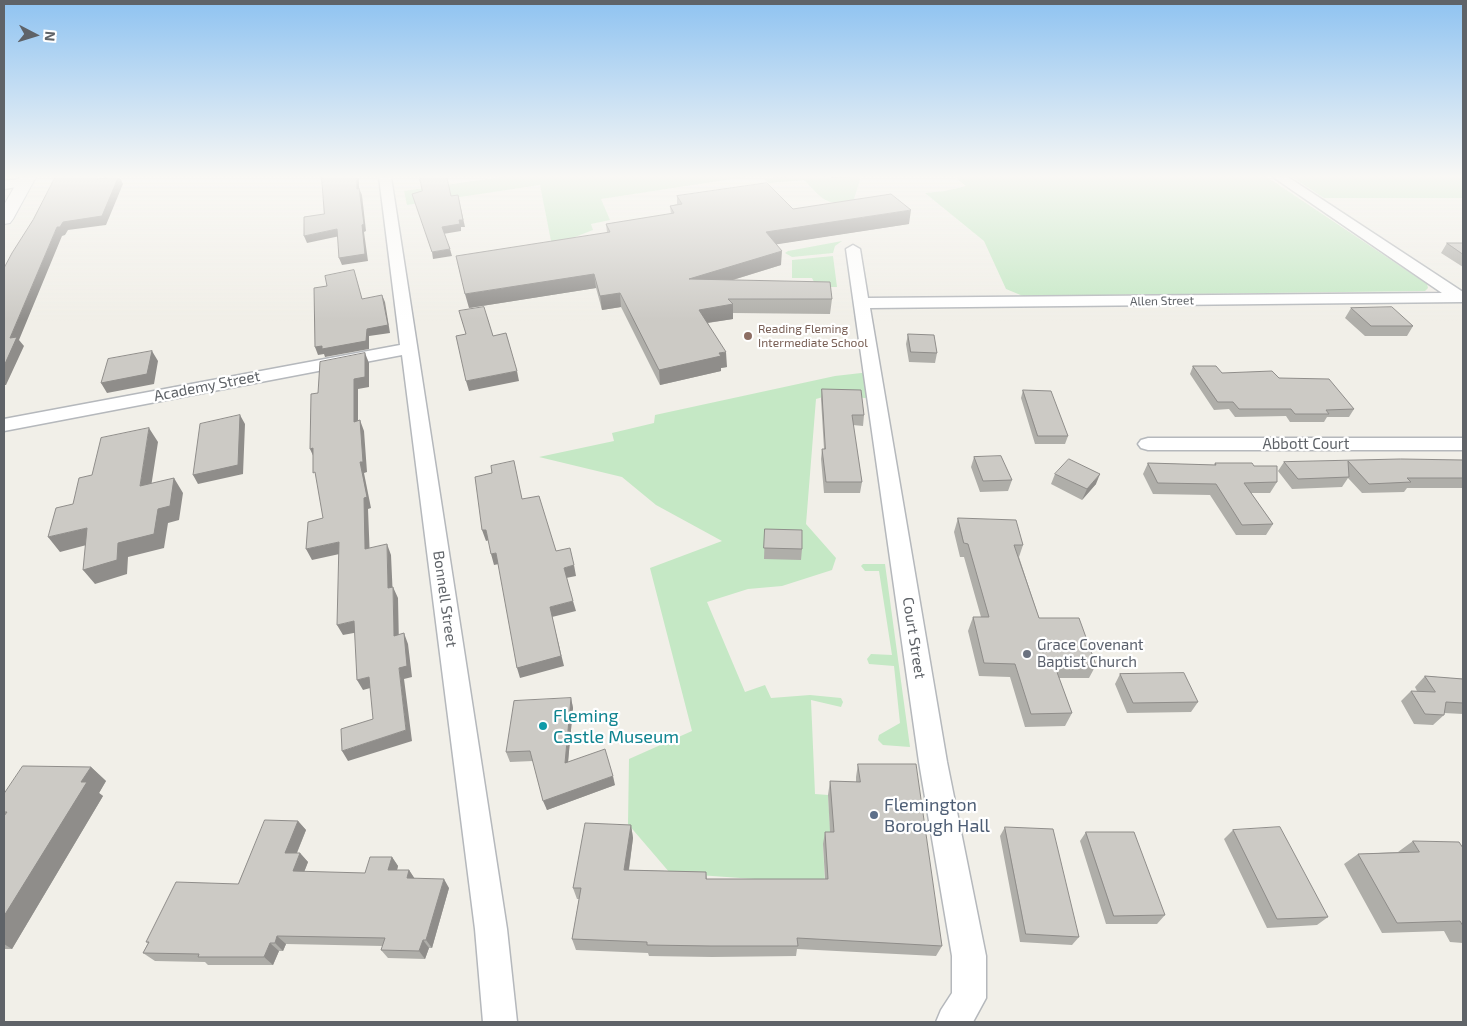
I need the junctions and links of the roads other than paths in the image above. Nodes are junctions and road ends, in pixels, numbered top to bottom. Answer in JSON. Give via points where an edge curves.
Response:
{"nodes":[{"id":1,"x":391,"y":225,"type":"edge"},
{"id":2,"x":1350,"y":225,"type":"edge"},
{"id":3,"x":853,"y":249,"type":"dead end"},
{"id":4,"x":1462,"y":298,"type":"edge"},
{"id":5,"x":862,"y":303,"type":"junction"},
{"id":6,"x":410,"y":348,"type":"junction"},
{"id":7,"x":4,"y":424,"type":"edge"},
{"id":8,"x":1148,"y":444,"type":"dead end"},
{"id":9,"x":1463,"y":444,"type":"edge"},
{"id":10,"x":500,"y":1022,"type":"edge"},
{"id":11,"x":953,"y":1022,"type":"edge"}],
"edges":[{"from":1,"to":6,"type":"street","name":"Bonnell Street"},
{"from":2,"to":4,"type":"street"},
{"from":3,"to":5,"type":"street","name":"Court Street"},
{"from":4,"to":5,"type":"street","name":"Allen Street"},
{"from":5,"to":11,"type":"street","name":"Court Street","via":[[933,762],[969,956],[969,998]]},
{"from":6,"to":7,"type":"street","name":"Academy Street"},
{"from":6,"to":10,"type":"street","name":"Bonnell Street","via":[[491,929]]},
{"from":8,"to":9,"type":"street","name":"Abbott Court"}]}
